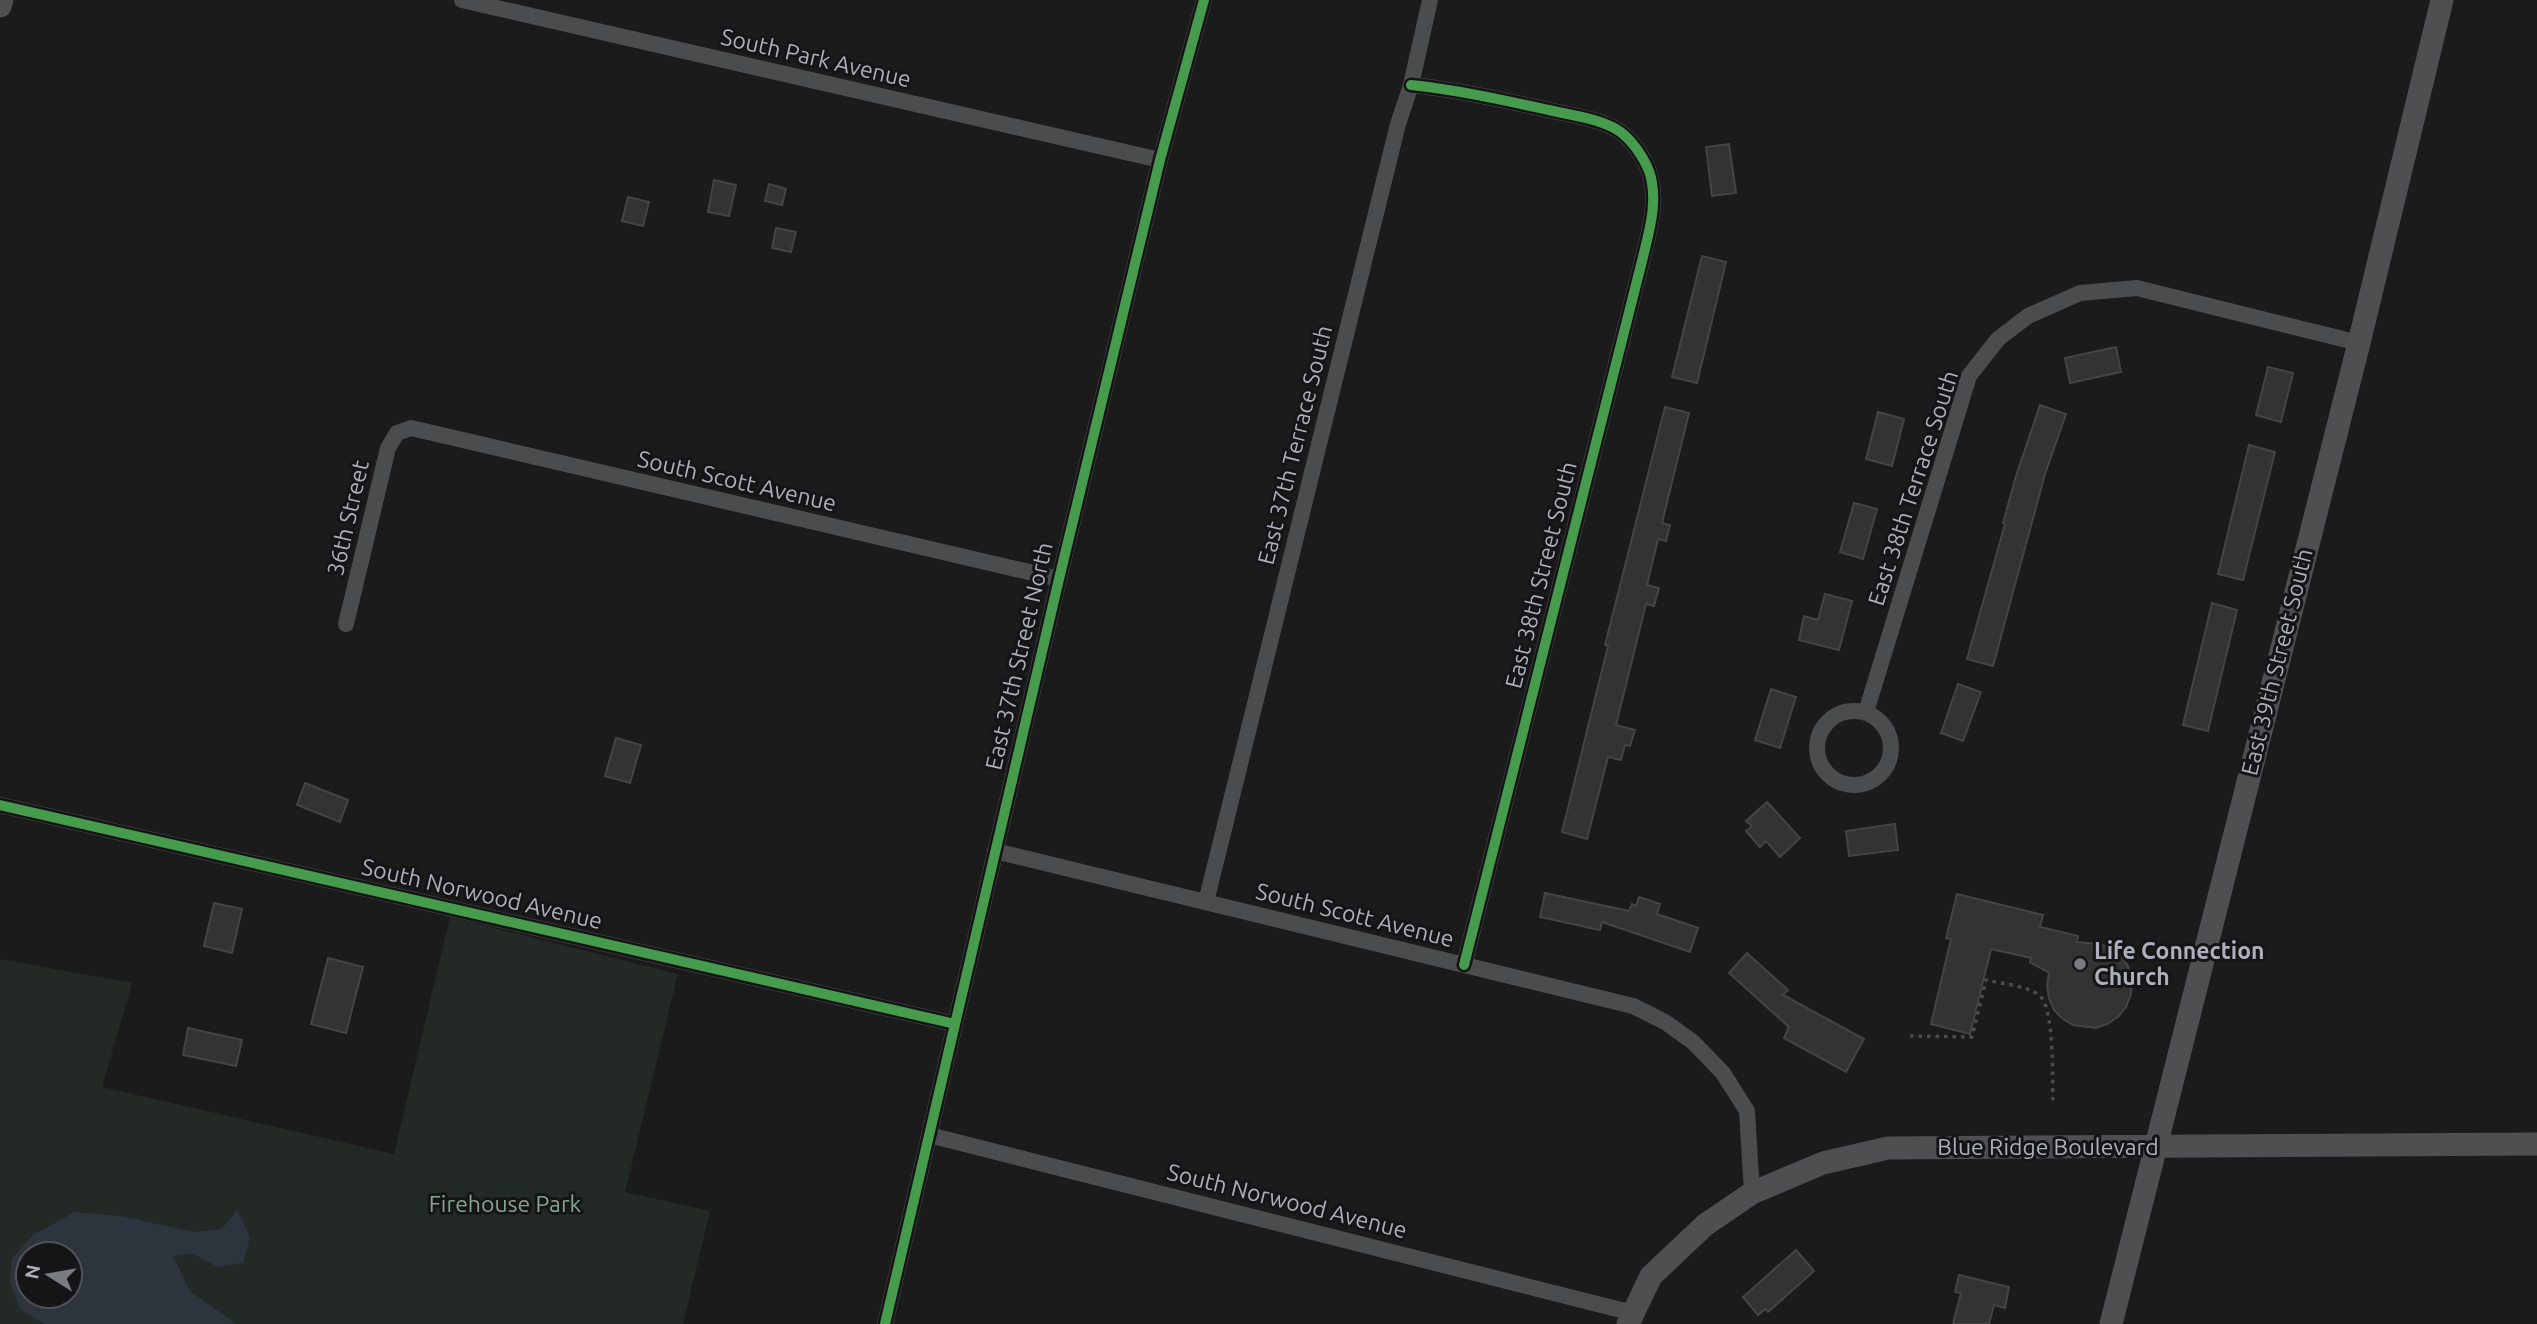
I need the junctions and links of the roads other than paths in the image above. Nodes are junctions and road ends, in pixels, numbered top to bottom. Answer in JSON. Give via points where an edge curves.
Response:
{"nodes":[{"id":1,"x":2,"y":0,"type":"edge"},
{"id":2,"x":462,"y":0,"type":"edge"},
{"id":3,"x":1204,"y":0,"type":"edge"},
{"id":4,"x":1430,"y":0,"type":"edge"},
{"id":5,"x":2442,"y":0,"type":"edge"},
{"id":6,"x":0,"y":6,"type":"edge"},
{"id":7,"x":1411,"y":85,"type":"junction"},
{"id":8,"x":1160,"y":160,"type":"junction"},
{"id":9,"x":2359,"y":343,"type":"junction"},
{"id":10,"x":405,"y":431,"type":"joint"},
{"id":11,"x":1059,"y":579,"type":"junction"},
{"id":12,"x":346,"y":624,"type":"dead end"},
{"id":13,"x":1866,"y":712,"type":"junction"},
{"id":14,"x":0,"y":805,"type":"edge"},
{"id":15,"x":995,"y":851,"type":"junction"},
{"id":16,"x":1206,"y":902,"type":"junction"},
{"id":17,"x":1464,"y":965,"type":"junction"},
{"id":18,"x":955,"y":1024,"type":"junction"},
{"id":19,"x":929,"y":1135,"type":"junction"},
{"id":20,"x":2537,"y":1144,"type":"edge"},
{"id":21,"x":2154,"y":1146,"type":"junction"},
{"id":22,"x":1752,"y":1193,"type":"junction"},
{"id":23,"x":1630,"y":1318,"type":"edge"},
{"id":24,"x":885,"y":1324,"type":"edge"},
{"id":25,"x":2111,"y":1324,"type":"edge"}],
"edges":[{"from":1,"to":6,"type":"main road"},
{"from":2,"to":8,"type":"street","name":"South Park Avenue"},
{"from":3,"to":8,"type":"street","name":"East 37th Street North"},
{"from":4,"to":7,"type":"street","name":"East 37th Terrace South"},
{"from":5,"to":9,"type":"main road","name":"East 39th Street South"},
{"from":7,"to":16,"type":"street","name":"East 37th Terrace South"},
{"from":7,"to":17,"type":"street","name":"East 38th Street South","via":[[1454,89],[1593,120],[1617,130],[1636,148],[1648,170],[1653,195],[1642,261]]},
{"from":8,"to":11,"type":"street","name":"East 37th Street North"},
{"from":9,"to":13,"type":"street","name":"East 38th Terrace South","via":[[2137,288],[2080,293],[2028,316],[1998,339],[1969,376]]},
{"from":9,"to":21,"type":"main road","name":"East 39th Street South"},
{"from":10,"to":11,"type":"street","name":"South Scott Avenue","via":[[411,428]]},
{"from":10,"to":12,"type":"street","name":"36th Street","via":[[397,433],[388,448]]},
{"from":11,"to":15,"type":"street","name":"East 37th Street North"},
{"from":13,"to":13,"type":"street","via":[[1851,710],[1837,715],[1819,737],[1821,765],[1843,784],[1872,781],[1890,759],[1888,731]]},
{"from":14,"to":18,"type":"street","name":"South Norwood Avenue"},
{"from":15,"to":16,"type":"street","name":"South Scott Avenue"},
{"from":15,"to":18,"type":"street","name":"East 37th Street North"},
{"from":16,"to":17,"type":"street","name":"South Scott Avenue"},
{"from":17,"to":22,"type":"street","name":"South Scott Avenue","via":[[1633,1006],[1693,1042],[1723,1073],[1747,1111]]},
{"from":18,"to":19,"type":"street","name":"East 37th Street North"},
{"from":19,"to":23,"type":"street","name":"South Norwood Avenue"},
{"from":19,"to":24,"type":"street","name":"East 37th Street North"},
{"from":20,"to":21,"type":"main road","name":"Blue Ridge Boulevard"},
{"from":21,"to":22,"type":"main road","name":"Blue Ridge Boulevard","via":[[1888,1148],[1823,1163]]},
{"from":21,"to":25,"type":"main road","name":"East 39th Street South"},
{"from":22,"to":23,"type":"main road","name":"Blue Ridge Boulevard","via":[[1665,1260],[1651,1276]]}]}
